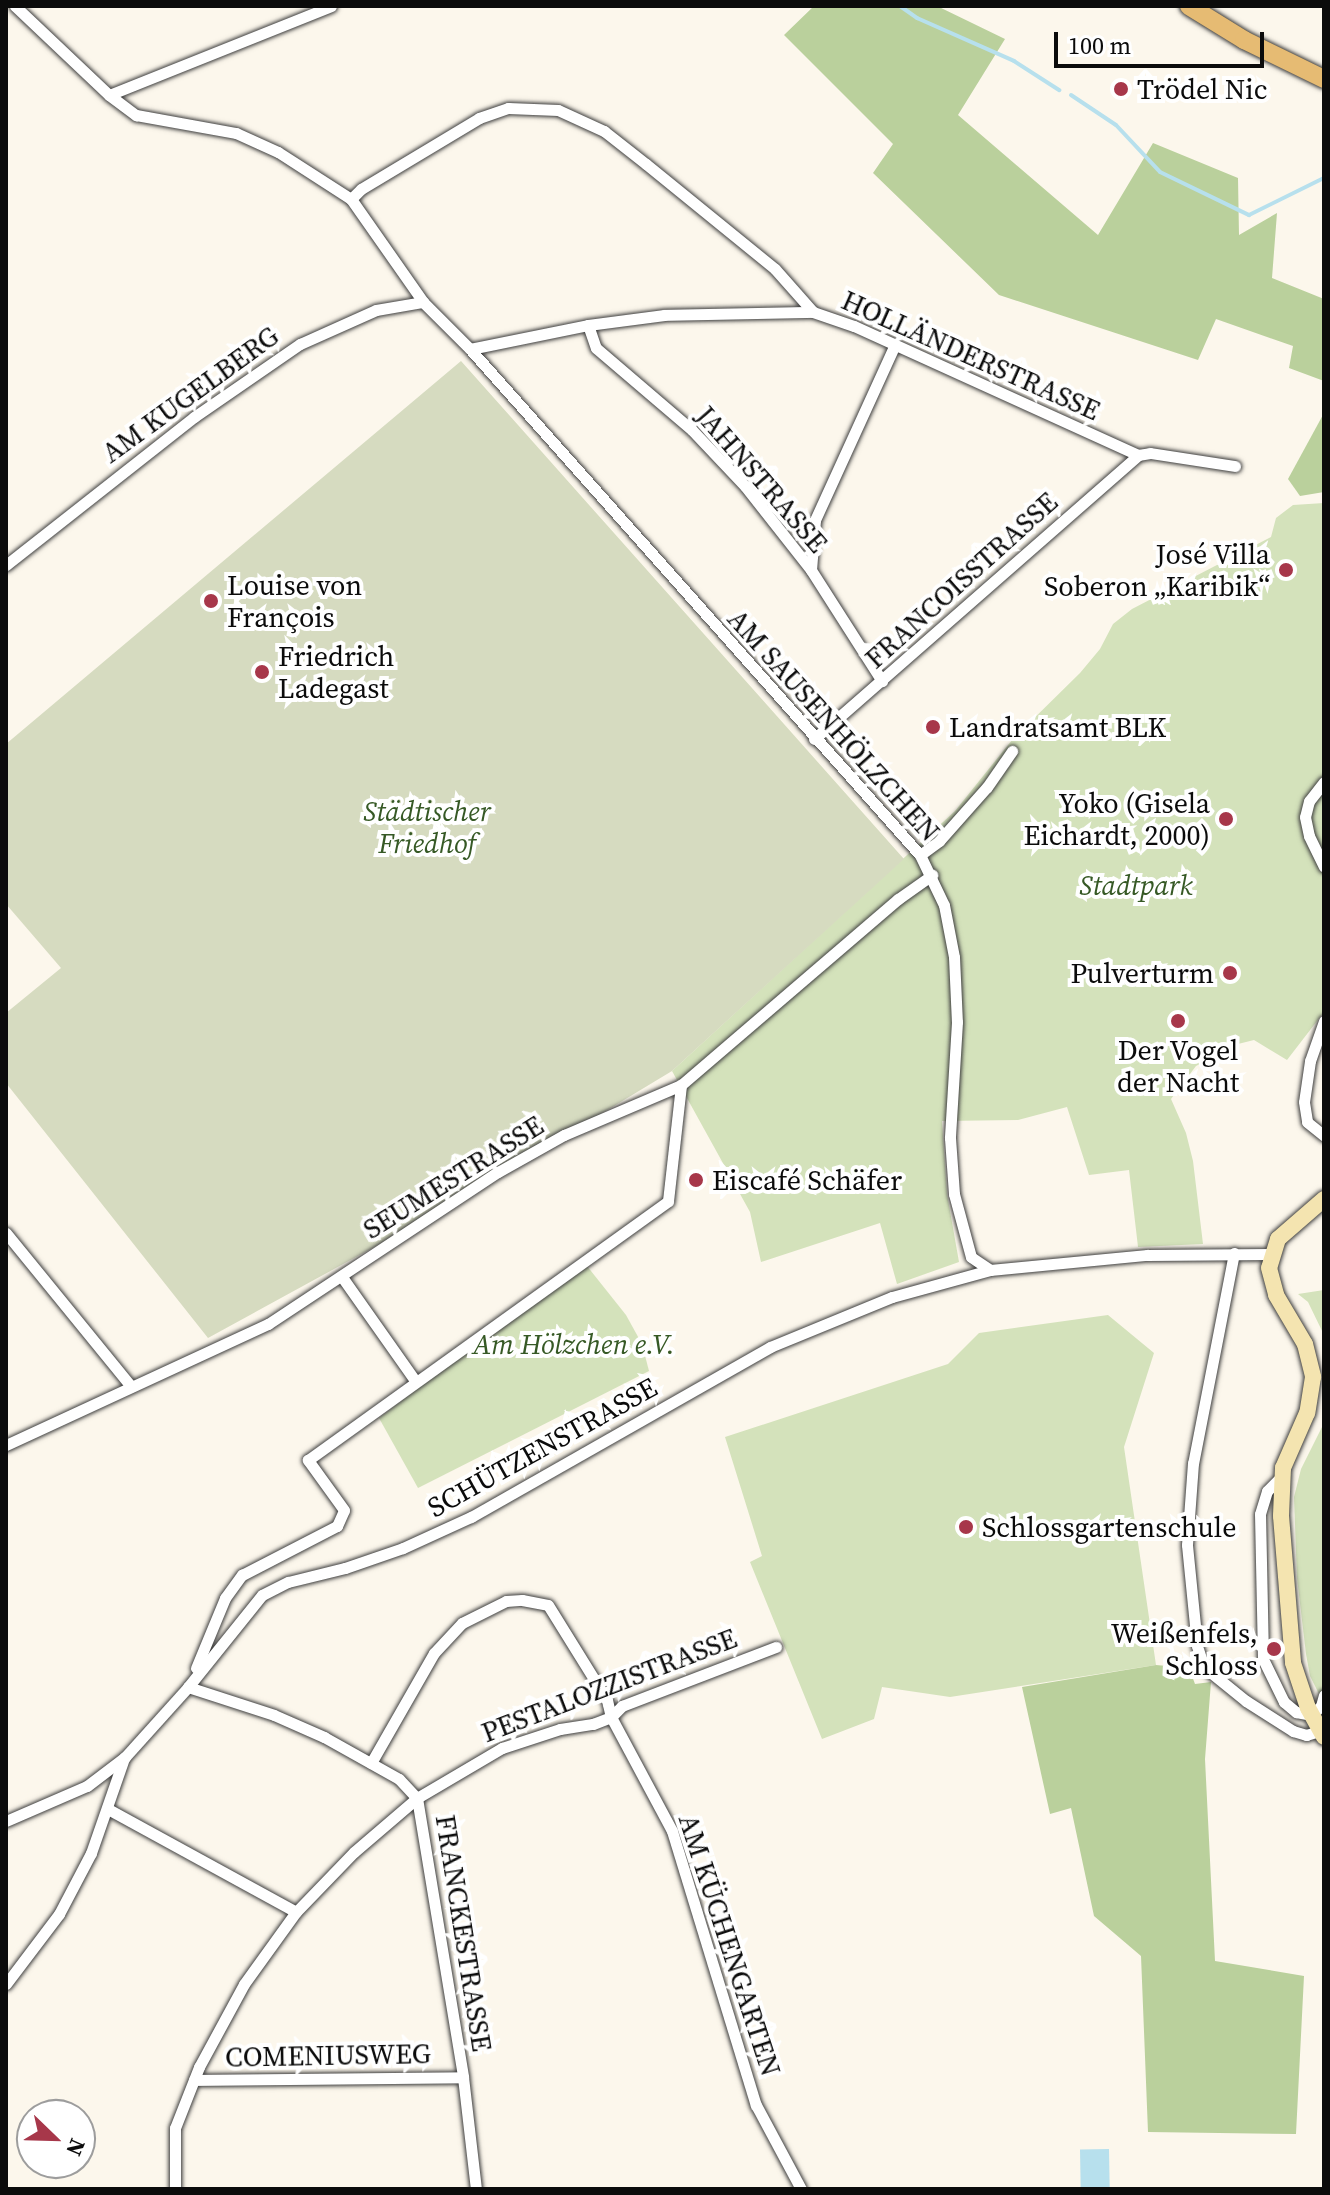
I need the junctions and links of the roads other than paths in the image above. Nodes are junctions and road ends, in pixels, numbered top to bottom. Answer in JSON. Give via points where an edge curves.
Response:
{"nodes":[{"id":1,"x":15,"y":6,"type":"edge"},
{"id":2,"x":331,"y":6,"type":"edge"},
{"id":3,"x":1189,"y":6,"type":"edge"},
{"id":4,"x":1324,"y":79,"type":"edge"},
{"id":5,"x":109,"y":95,"type":"junction"},
{"id":6,"x":351,"y":199,"type":"junction"},
{"id":7,"x":423,"y":302,"type":"junction"},
{"id":8,"x":813,"y":312,"type":"junction"},
{"id":9,"x":588,"y":325,"type":"junction"},
{"id":10,"x":894,"y":347,"type":"junction"},
{"id":11,"x":470,"y":349,"type":"junction"},
{"id":12,"x":1138,"y":455,"type":"junction"},
{"id":13,"x":1235,"y":466,"type":"dead end"},
{"id":14,"x":6,"y":564,"type":"edge"},
{"id":15,"x":811,"y":570,"type":"junction"},
{"id":16,"x":882,"y":681,"type":"junction"},
{"id":17,"x":814,"y":739,"type":"junction"},
{"id":18,"x":1012,"y":751,"type":"dead end"},
{"id":19,"x":1324,"y":782,"type":"edge"},
{"id":20,"x":920,"y":855,"type":"junction"},
{"id":21,"x":1324,"y":867,"type":"edge"},
{"id":22,"x":932,"y":875,"type":"junction"},
{"id":23,"x":1324,"y":1021,"type":"edge"},
{"id":24,"x":681,"y":1085,"type":"junction"},
{"id":25,"x":1324,"y":1136,"type":"edge"},
{"id":26,"x":1324,"y":1199,"type":"edge"},
{"id":27,"x":6,"y":1233,"type":"edge"},
{"id":28,"x":1234,"y":1253,"type":"junction"},
{"id":29,"x":1271,"y":1254,"type":"junction"},
{"id":30,"x":990,"y":1270,"type":"junction"},
{"id":31,"x":342,"y":1277,"type":"junction"},
{"id":32,"x":416,"y":1382,"type":"junction"},
{"id":33,"x":131,"y":1386,"type":"junction"},
{"id":34,"x":6,"y":1445,"type":"edge"},
{"id":35,"x":1282,"y":1476,"type":"junction"},
{"id":36,"x":776,"y":1647,"type":"dead end"},
{"id":37,"x":188,"y":1687,"type":"junction"},
{"id":38,"x":1324,"y":1695,"type":"edge"},
{"id":39,"x":1311,"y":1715,"type":"junction"},
{"id":40,"x":611,"y":1717,"type":"junction"},
{"id":41,"x":1322,"y":1734,"type":"edge"},
{"id":42,"x":125,"y":1757,"type":"junction"},
{"id":43,"x":371,"y":1763,"type":"junction"},
{"id":44,"x":417,"y":1798,"type":"junction"},
{"id":45,"x":108,"y":1809,"type":"junction"},
{"id":46,"x":6,"y":1821,"type":"edge"},
{"id":47,"x":296,"y":1912,"type":"junction"},
{"id":48,"x":6,"y":1984,"type":"edge"},
{"id":49,"x":463,"y":2077,"type":"junction"},
{"id":50,"x":194,"y":2080,"type":"junction"},
{"id":51,"x":175,"y":2189,"type":"edge"},
{"id":52,"x":476,"y":2189,"type":"edge"},
{"id":53,"x":801,"y":2189,"type":"edge"}],
"edges":[{"from":1,"to":5,"type":"street"},
{"from":2,"to":5,"type":"street"},
{"from":3,"to":4,"type":"main road"},
{"from":5,"to":6,"type":"street","via":[[136,115],[236,133],[278,152]]},
{"from":6,"to":7,"type":"street","name":"AM SAUSENHÖLZCHEN"},
{"from":6,"to":8,"type":"street","name":"HOLLÄNDERSTRASSE","via":[[479,118],[508,108],[558,110],[604,131],[646,164],[775,269]]},
{"from":7,"to":11,"type":"street","name":"AM SAUSENHÖLZCHEN"},
{"from":7,"to":14,"type":"street","name":"AM KUGELBERG","via":[[376,310],[300,344],[194,417]]},
{"from":8,"to":9,"type":"street","via":[[664,315]]},
{"from":8,"to":10,"type":"street","name":"HOLLÄNDERSTRASSE"},
{"from":9,"to":11,"type":"street"},
{"from":9,"to":15,"type":"street","name":"JAHNSTRASSE","via":[[596,348],[692,430],[745,486]]},
{"from":10,"to":12,"type":"street","name":"HOLLÄNDERSTRASSE"},
{"from":10,"to":15,"type":"street","via":[[815,520]]},
{"from":11,"to":17,"type":"street","name":"AM SAUSENHÖLZCHEN"},
{"from":12,"to":13,"type":"street","name":"HOLLÄNDERSTRASSE"},
{"from":12,"to":16,"type":"street","name":"FRANCOISSTRASSE"},
{"from":15,"to":16,"type":"street","name":"JAHNSTRASSE"},
{"from":16,"to":17,"type":"street","name":"FRANCOISSTRASSE"},
{"from":17,"to":20,"type":"street","name":"AM SAUSENHÖLZCHEN"},
{"from":18,"to":20,"type":"street","via":[[987,787]]},
{"from":19,"to":21,"type":"street","via":[[1309,801],[1305,817]]},
{"from":20,"to":22,"type":"street","name":"AM SAUSENHÖLZCHEN"},
{"from":22,"to":24,"type":"street","name":"SEUMESTRASSE"},
{"from":22,"to":30,"type":"street","name":"AM SAUSENHÖLZCHEN","via":[[954,957],[954,1194],[971,1257]]},
{"from":23,"to":25,"type":"street","via":[[1310,1061],[1304,1102],[1307,1122]]},
{"from":24,"to":31,"type":"street","name":"SEUMESTRASSE","via":[[564,1135],[498,1172]]},
{"from":24,"to":32,"type":"street","via":[[668,1201]]},
{"from":26,"to":29,"type":"main road","via":[[1284,1233]]},
{"from":27,"to":33,"type":"street"},
{"from":28,"to":29,"type":"street","name":"SCHÜTZENSTRASSE"},
{"from":28,"to":30,"type":"street","name":"SCHÜTZENSTRASSE","via":[[1084,1259]]},
{"from":28,"to":41,"type":"street","via":[[1193,1463],[1187,1545],[1197,1646],[1204,1667],[1246,1701],[1293,1731]]},
{"from":29,"to":35,"type":"main road","via":[[1272,1287],[1305,1344],[1313,1377],[1307,1413]]},
{"from":30,"to":37,"type":"street","name":"SCHÜTZENSTRASSE","via":[[892,1297],[770,1347],[471,1517],[403,1548],[288,1582],[262,1595]]},
{"from":31,"to":32,"type":"street"},
{"from":31,"to":33,"type":"street","name":"SEUMESTRASSE","via":[[268,1324]]},
{"from":32,"to":37,"type":"street","via":[[308,1460],[344,1510],[337,1526],[242,1575],[225,1598]]},
{"from":33,"to":34,"type":"street","name":"SEUMESTRASSE"},
{"from":35,"to":39,"type":"main road","via":[[1293,1663]]},
{"from":35,"to":39,"type":"street","via":[[1267,1491],[1260,1514],[1263,1659],[1289,1708]]},
{"from":36,"to":40,"type":"street","name":"PESTALOZZISTRASSE","via":[[622,1706]]},
{"from":37,"to":42,"type":"street","name":"SCHÜTZENSTRASSE"},
{"from":37,"to":43,"type":"street","name":"FRANCKESTRASSE","via":[[274,1715]]},
{"from":38,"to":39,"type":"street"},
{"from":39,"to":41,"type":"main road"},
{"from":40,"to":43,"type":"street","name":"AM KÜCHENGARTEN","via":[[607,1700],[548,1605],[506,1601],[462,1623],[434,1653]]},
{"from":40,"to":44,"type":"street","name":"PESTALOZZISTRASSE","via":[[502,1748]]},
{"from":40,"to":53,"type":"street","name":"AM KÜCHENGARTEN","via":[[672,1831],[756,2105]]},
{"from":42,"to":45,"type":"street"},
{"from":42,"to":46,"type":"street","name":"SCHÜTZENSTRASSE","via":[[87,1786]]},
{"from":43,"to":44,"type":"street","name":"FRANCKESTRASSE","via":[[399,1779]]},
{"from":44,"to":47,"type":"street","name":"PESTALOZZISTRASSE"},
{"from":44,"to":49,"type":"street","name":"FRANCKESTRASSE"},
{"from":45,"to":47,"type":"street"},
{"from":45,"to":48,"type":"street","via":[[59,1914]]},
{"from":47,"to":50,"type":"street","name":"PESTALOZZISTRASSE","via":[[244,1984]]},
{"from":49,"to":50,"type":"street","name":"COMENIUSWEG"},
{"from":49,"to":52,"type":"street","name":"FRANCKESTRASSE"},
{"from":50,"to":51,"type":"street","name":"PESTALOZZISTRASSE","via":[[175,2128]]}]}
